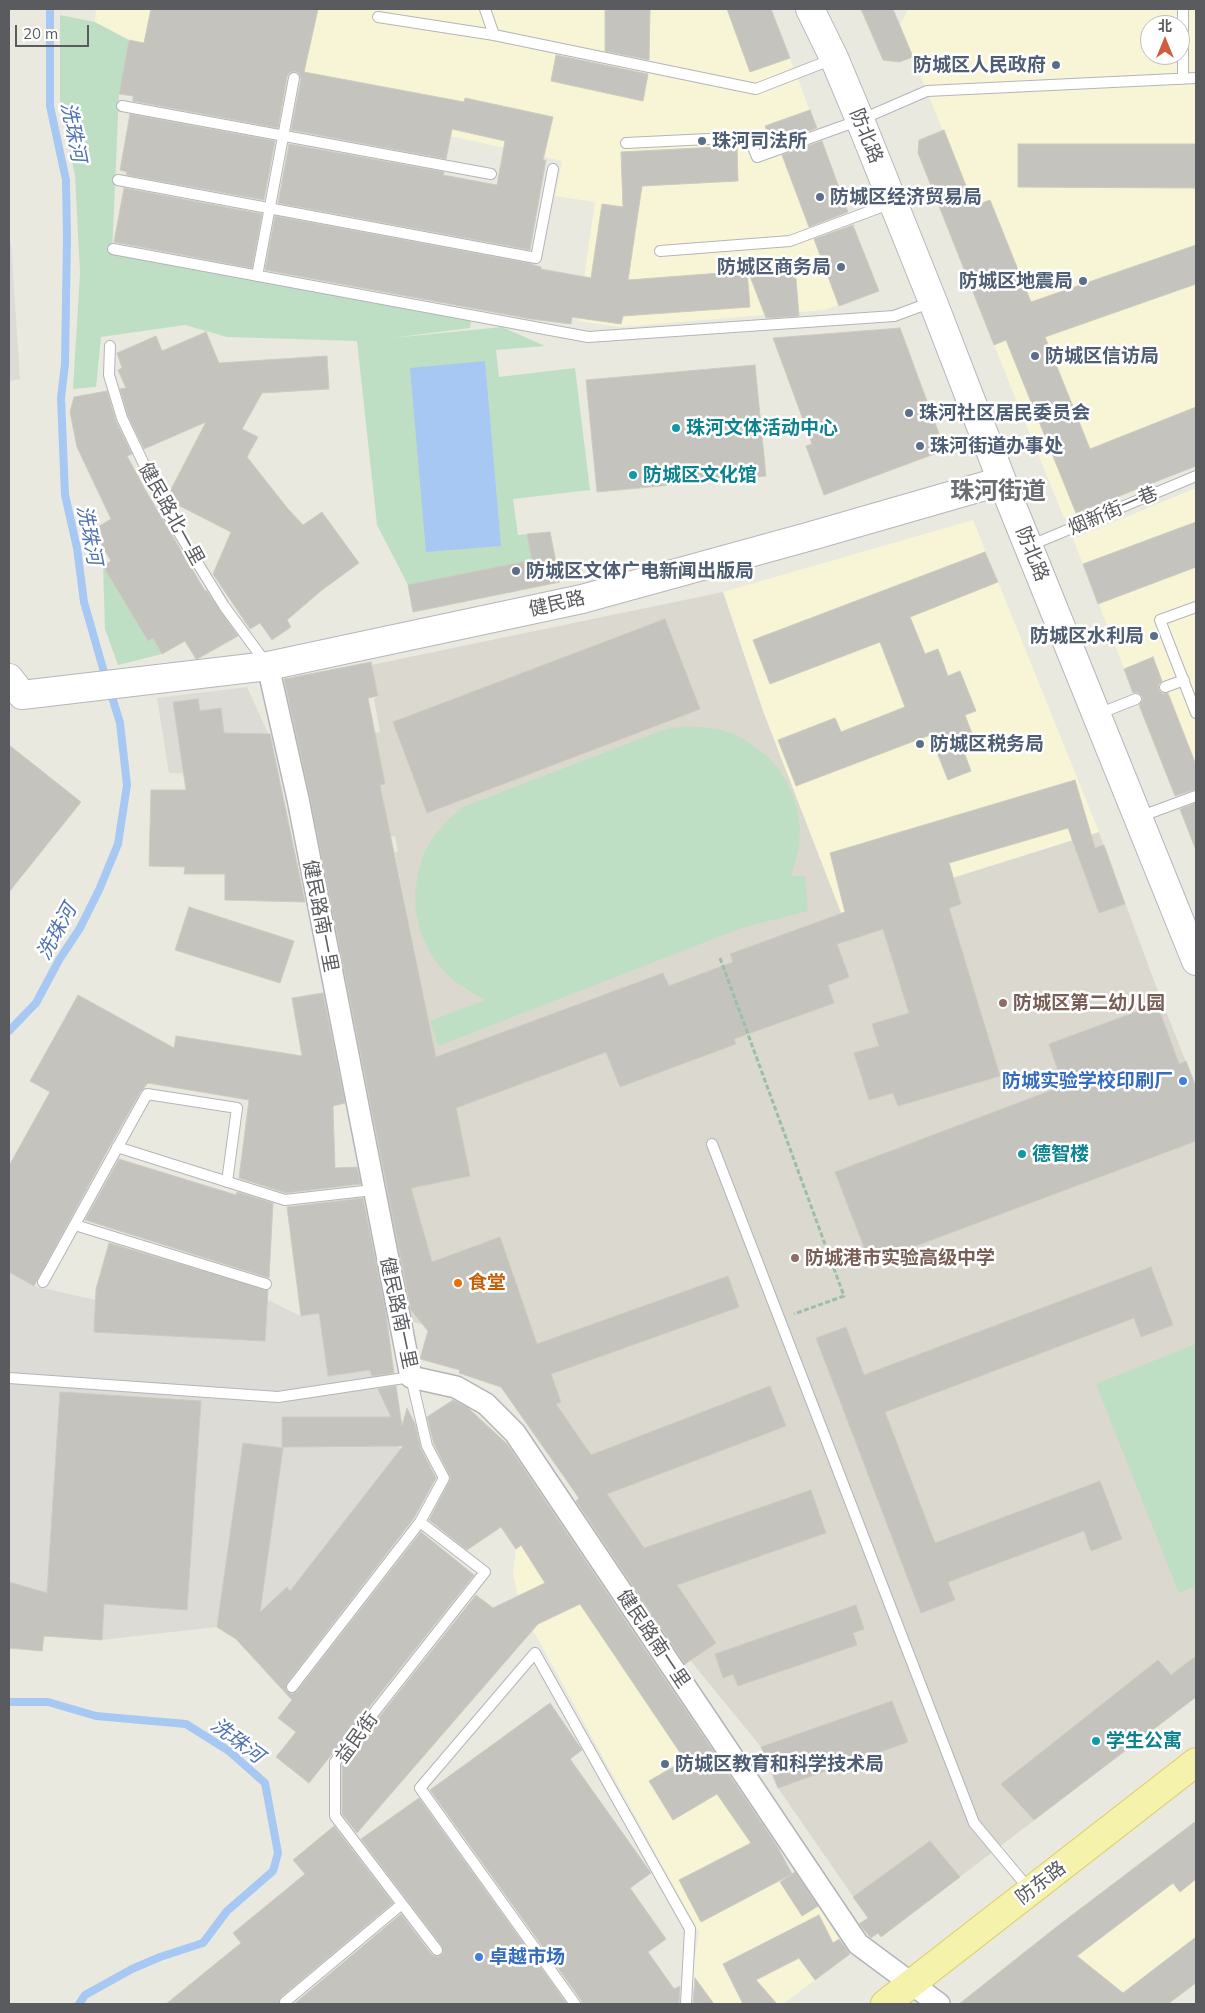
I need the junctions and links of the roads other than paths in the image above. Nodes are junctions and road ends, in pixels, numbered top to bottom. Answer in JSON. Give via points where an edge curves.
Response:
{"nodes":[{"id":1,"x":485,"y":9,"type":"edge"},
{"id":2,"x":810,"y":9,"type":"edge"},
{"id":3,"x":1183,"y":9,"type":"edge"},
{"id":4,"x":378,"y":17,"type":"dead end"},
{"id":5,"x":494,"y":35,"type":"junction"},
{"id":6,"x":834,"y":58,"type":"junction"},
{"id":7,"x":294,"y":78,"type":"dead end"},
{"id":8,"x":1196,"y":78,"type":"edge"},
{"id":9,"x":1183,"y":79,"type":"junction"},
{"id":10,"x":122,"y":106,"type":"dead end"},
{"id":11,"x":860,"y":120,"type":"junction"},
{"id":12,"x":283,"y":135,"type":"junction"},
{"id":13,"x":626,"y":143,"type":"dead end"},
{"id":14,"x":553,"y":169,"type":"dead end"},
{"id":15,"x":492,"y":174,"type":"dead end"},
{"id":16,"x":118,"y":180,"type":"dead end"},
{"id":17,"x":893,"y":203,"type":"junction"},
{"id":18,"x":270,"y":209,"type":"junction"},
{"id":19,"x":114,"y":249,"type":"dead end"},
{"id":20,"x":660,"y":251,"type":"dead end"},
{"id":21,"x":257,"y":276,"type":"junction"},
{"id":22,"x":933,"y":302,"type":"junction"},
{"id":23,"x":110,"y":346,"type":"dead end"},
{"id":24,"x":1196,"y":476,"type":"edge"},
{"id":25,"x":1002,"y":481,"type":"junction"},
{"id":26,"x":1029,"y":546,"type":"junction"},
{"id":27,"x":1196,"y":607,"type":"edge"},
{"id":28,"x":268,"y":666,"type":"junction"},
{"id":29,"x":1184,"y":680,"type":"junction"},
{"id":30,"x":1165,"y":688,"type":"dead end"},
{"id":31,"x":13,"y":693,"type":"edge"},
{"id":32,"x":1136,"y":699,"type":"dead end"},
{"id":33,"x":1196,"y":713,"type":"edge"},
{"id":34,"x":1097,"y":714,"type":"junction"},
{"id":35,"x":1196,"y":796,"type":"edge"},
{"id":36,"x":1138,"y":818,"type":"junction"},
{"id":37,"x":1196,"y":961,"type":"edge"},
{"id":38,"x":712,"y":1144,"type":"dead end"},
{"id":39,"x":116,"y":1147,"type":"junction"},
{"id":40,"x":227,"y":1182,"type":"junction"},
{"id":41,"x":373,"y":1190,"type":"junction"},
{"id":42,"x":75,"y":1225,"type":"junction"},
{"id":43,"x":43,"y":1282,"type":"dead end"},
{"id":44,"x":266,"y":1284,"type":"dead end"},
{"id":45,"x":411,"y":1377,"type":"junction"},
{"id":46,"x":9,"y":1378,"type":"edge"},
{"id":47,"x":420,"y":1522,"type":"junction"},
{"id":48,"x":292,"y":1687,"type":"dead end"},
{"id":49,"x":1196,"y":1762,"type":"edge"},
{"id":50,"x":1030,"y":1891,"type":"junction"},
{"id":51,"x":402,"y":1904,"type":"junction"},
{"id":52,"x":437,"y":1950,"type":"dead end"},
{"id":53,"x":913,"y":1983,"type":"junction"},
{"id":54,"x":284,"y":2003,"type":"edge"},
{"id":55,"x":575,"y":2004,"type":"edge"},
{"id":56,"x":686,"y":2004,"type":"edge"},
{"id":57,"x":886,"y":2004,"type":"edge"},
{"id":58,"x":939,"y":2004,"type":"edge"}],
"edges":[{"from":1,"to":5,"type":"lane"},
{"from":2,"to":6,"type":"street","name":"防北路"},
{"from":3,"to":9,"type":"lane"},
{"from":4,"to":5,"type":"lane"},
{"from":5,"to":6,"type":"lane","via":[[756,89]]},
{"from":6,"to":11,"type":"street","name":"防北路"},
{"from":7,"to":12,"type":"lane"},
{"from":8,"to":9,"type":"lane"},
{"from":9,"to":11,"type":"lane","via":[[927,91]]},
{"from":10,"to":12,"type":"lane"},
{"from":11,"to":13,"type":"lane","via":[[757,157],[749,137]]},
{"from":11,"to":17,"type":"street","name":"防北路"},
{"from":12,"to":15,"type":"lane"},
{"from":12,"to":18,"type":"lane"},
{"from":14,"to":18,"type":"lane","via":[[536,258]]},
{"from":16,"to":18,"type":"lane"},
{"from":17,"to":20,"type":"lane","via":[[790,241]]},
{"from":17,"to":22,"type":"street","name":"防北路"},
{"from":18,"to":21,"type":"lane"},
{"from":19,"to":21,"type":"lane"},
{"from":21,"to":22,"type":"lane","via":[[588,337],[894,316]]},
{"from":22,"to":25,"type":"street","name":"防北路"},
{"from":23,"to":28,"type":"lane","name":"健民路北一里","via":[[109,375],[122,418],[164,506],[224,606]]},
{"from":24,"to":26,"type":"lane","name":"烟新街一巷"},
{"from":25,"to":26,"type":"street","name":"防北路"},
{"from":25,"to":28,"type":"street","name":"健民路","via":[[582,598]]},
{"from":26,"to":34,"type":"street","name":"防北路"},
{"from":27,"to":29,"type":"lane","via":[[1160,620]]},
{"from":28,"to":31,"type":"street","name":"健民路","via":[[57,691]]},
{"from":28,"to":41,"type":"street","name":"健民路南一里","via":[[298,799]]},
{"from":29,"to":30,"type":"lane"},
{"from":29,"to":33,"type":"lane"},
{"from":32,"to":34,"type":"lane"},
{"from":34,"to":36,"type":"street","name":"防北路"},
{"from":35,"to":36,"type":"lane"},
{"from":36,"to":37,"type":"street","name":"防北路"},
{"from":38,"to":50,"type":"lane","via":[[974,1823]]},
{"from":39,"to":40,"type":"lane"},
{"from":39,"to":40,"type":"lane","via":[[147,1094],[236,1108]]},
{"from":39,"to":42,"type":"lane"},
{"from":40,"to":41,"type":"lane","via":[[285,1200]]},
{"from":41,"to":45,"type":"street","name":"健民路南一里"},
{"from":42,"to":43,"type":"lane"},
{"from":42,"to":44,"type":"lane"},
{"from":45,"to":46,"type":"lane","via":[[278,1397]]},
{"from":45,"to":47,"type":"lane","via":[[427,1446],[444,1478]]},
{"from":45,"to":53,"type":"street","name":"健民路南一里","via":[[456,1386],[486,1404],[515,1433],[858,1944]]},
{"from":47,"to":48,"type":"lane"},
{"from":47,"to":51,"type":"lane","name":"益民街","via":[[485,1572],[335,1762],[335,1816]]},
{"from":49,"to":50,"type":"main road","name":"防东路"},
{"from":50,"to":53,"type":"main road","name":"防东路"},
{"from":51,"to":52,"type":"lane"},
{"from":51,"to":54,"type":"lane"},
{"from":53,"to":57,"type":"main road","name":"防东路"},
{"from":53,"to":58,"type":"street","name":"健民路南一里"},
{"from":55,"to":56,"type":"lane","via":[[420,1788],[535,1653],[690,1929]]}]}
